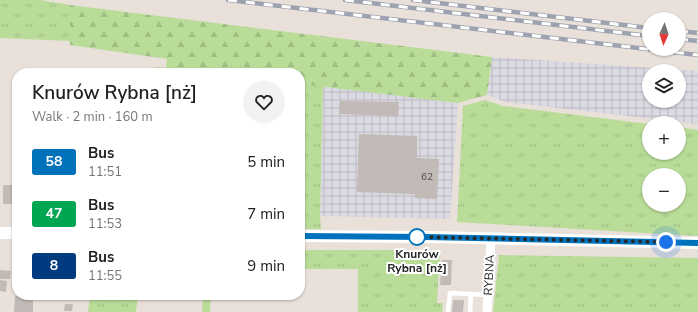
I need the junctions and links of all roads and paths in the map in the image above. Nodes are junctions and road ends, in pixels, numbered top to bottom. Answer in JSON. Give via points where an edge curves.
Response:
{"nodes":[{"id":1,"x":0,"y":233,"type":"edge"},
{"id":2,"x":12,"y":234,"type":"edge"},
{"id":3,"x":305,"y":236,"type":"edge"},
{"id":4,"x":491,"y":239,"type":"junction"},
{"id":5,"x":698,"y":242,"type":"edge"},
{"id":6,"x":471,"y":294,"type":"junction"},
{"id":7,"x":488,"y":295,"type":"junction"},
{"id":8,"x":448,"y":312,"type":"edge"},
{"id":9,"x":470,"y":312,"type":"edge"},
{"id":10,"x":487,"y":312,"type":"edge"}],
"edges":[{"from":1,"to":2,"type":"main road"},
{"from":3,"to":4,"type":"main road"},
{"from":4,"to":5,"type":"main road"},
{"from":4,"to":7,"type":"street","name":"RYBNA"},
{"from":6,"to":7,"type":"lane"},
{"from":6,"to":8,"type":"lane","via":[[450,293]]},
{"from":6,"to":9,"type":"lane"},
{"from":7,"to":10,"type":"street","name":"RYBNA"}]}
